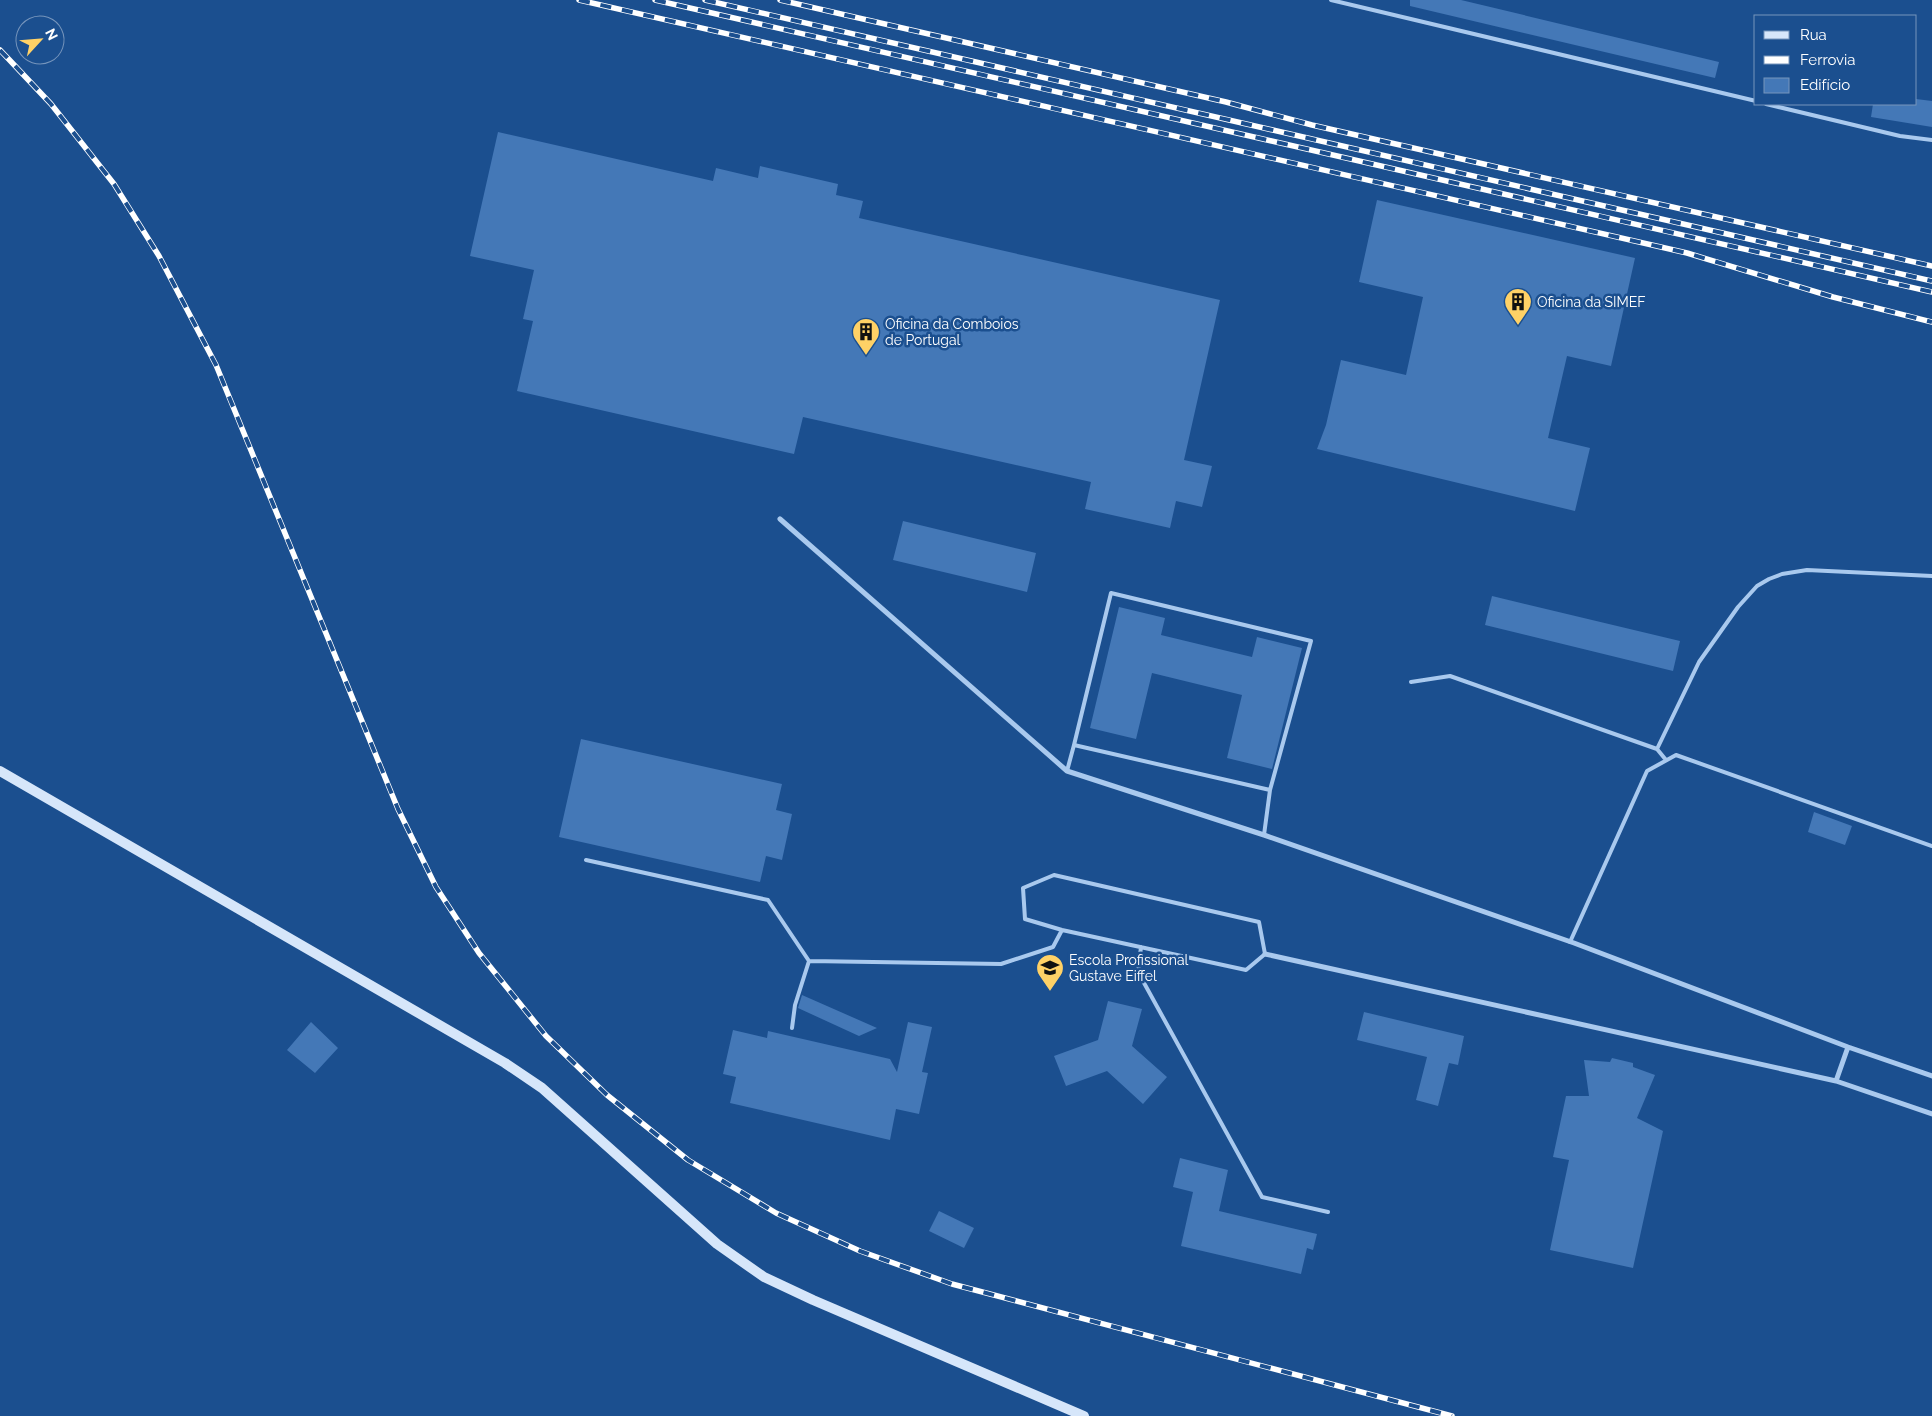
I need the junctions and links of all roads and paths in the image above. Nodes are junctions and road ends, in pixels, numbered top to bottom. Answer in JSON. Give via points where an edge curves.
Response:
{"nodes":[{"id":1,"x":1330,"y":0,"type":"edge"},
{"id":2,"x":1754,"y":101,"type":"edge"},
{"id":3,"x":1770,"y":105,"type":"edge"},
{"id":4,"x":1932,"y":140,"type":"edge"},
{"id":5,"x":780,"y":519,"type":"dead end"},
{"id":6,"x":1932,"y":576,"type":"edge"},
{"id":7,"x":1411,"y":682,"type":"dead end"},
{"id":8,"x":1074,"y":745,"type":"junction"},
{"id":9,"x":1657,"y":749,"type":"junction"},
{"id":10,"x":1666,"y":760,"type":"junction"},
{"id":11,"x":0,"y":771,"type":"edge"},
{"id":12,"x":1067,"y":771,"type":"junction"},
{"id":13,"x":1270,"y":790,"type":"junction"},
{"id":14,"x":1264,"y":835,"type":"junction"},
{"id":15,"x":1932,"y":846,"type":"edge"},
{"id":16,"x":586,"y":860,"type":"dead end"},
{"id":17,"x":1062,"y":930,"type":"junction"},
{"id":18,"x":1570,"y":942,"type":"junction"},
{"id":19,"x":1142,"y":947,"type":"junction"},
{"id":20,"x":1265,"y":954,"type":"junction"},
{"id":21,"x":809,"y":961,"type":"junction"},
{"id":22,"x":792,"y":1028,"type":"dead end"},
{"id":23,"x":1848,"y":1047,"type":"junction"},
{"id":24,"x":1932,"y":1076,"type":"edge"},
{"id":25,"x":1836,"y":1081,"type":"junction"},
{"id":26,"x":1932,"y":1114,"type":"edge"},
{"id":27,"x":1328,"y":1212,"type":"dead end"},
{"id":28,"x":1084,"y":1416,"type":"edge"}],
"edges":[{"from":1,"to":2,"type":"lane"},
{"from":3,"to":4,"type":"lane","via":[[1900,136]]},
{"from":5,"to":12,"type":"street"},
{"from":6,"to":9,"type":"lane","via":[[1807,570],[1782,574],[1757,586],[1699,662]]},
{"from":7,"to":9,"type":"lane","via":[[1450,676]]},
{"from":8,"to":12,"type":"lane"},
{"from":8,"to":13,"type":"lane"},
{"from":8,"to":13,"type":"lane","via":[[1111,593],[1311,641]]},
{"from":9,"to":10,"type":"lane"},
{"from":10,"to":15,"type":"lane","via":[[1676,755]]},
{"from":10,"to":18,"type":"lane","via":[[1647,771]]},
{"from":11,"to":28,"type":"street","via":[[505,1063],[542,1088],[717,1244],[764,1277]]},
{"from":12,"to":14,"type":"street"},
{"from":13,"to":14,"type":"lane"},
{"from":14,"to":18,"type":"street"},
{"from":16,"to":21,"type":"lane","via":[[768,900]]},
{"from":17,"to":19,"type":"lane"},
{"from":17,"to":20,"type":"lane","via":[[1025,919],[1023,888],[1054,875],[1259,922]]},
{"from":17,"to":21,"type":"lane","via":[[1053,947],[1001,964]]},
{"from":18,"to":23,"type":"street"},
{"from":19,"to":20,"type":"lane","via":[[1246,970]]},
{"from":19,"to":27,"type":"lane","via":[[1138,972],[1262,1197]]},
{"from":20,"to":25,"type":"street"},
{"from":21,"to":22,"type":"lane","via":[[794,1005]]},
{"from":23,"to":24,"type":"street"},
{"from":23,"to":25,"type":"street"},
{"from":25,"to":26,"type":"street"}]}
